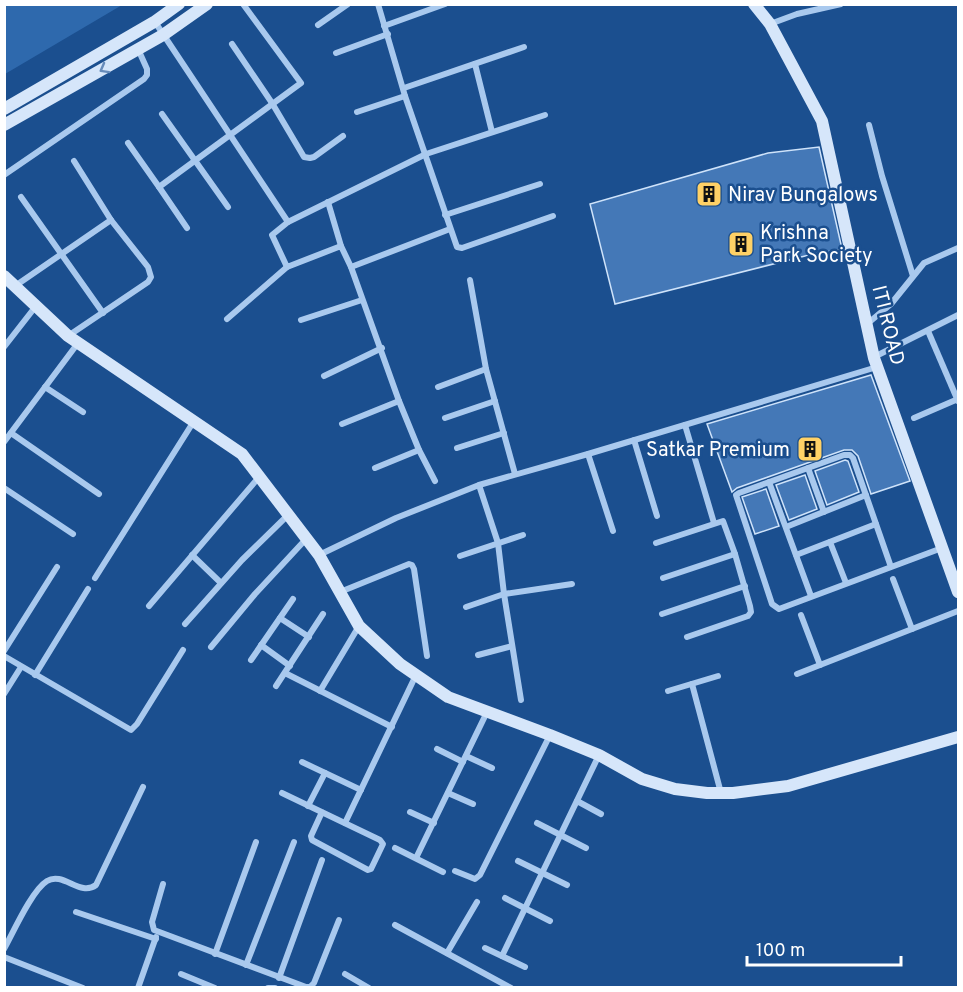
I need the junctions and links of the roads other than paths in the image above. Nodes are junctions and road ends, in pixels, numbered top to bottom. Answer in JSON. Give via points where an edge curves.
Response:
{"nodes":[{"id":1,"x":179,"y":4,"type":"edge"},
{"id":2,"x":207,"y":4,"type":"edge"},
{"id":3,"x":243,"y":4,"type":"edge"},
{"id":4,"x":348,"y":4,"type":"edge"},
{"id":5,"x":378,"y":4,"type":"edge"},
{"id":6,"x":445,"y":4,"type":"edge"},
{"id":7,"x":754,"y":4,"type":"edge"},
{"id":8,"x":841,"y":4,"type":"edge"},
{"id":9,"x":154,"y":22,"type":"junction"},
{"id":10,"x":770,"y":24,"type":"junction"},
{"id":11,"x":318,"y":25,"type":"dead end"},
{"id":12,"x":384,"y":26,"type":"junction"},
{"id":13,"x":163,"y":34,"type":"junction"},
{"id":14,"x":388,"y":34,"type":"junction"},
{"id":15,"x":232,"y":44,"type":"dead end"},
{"id":16,"x":524,"y":47,"type":"dead end"},
{"id":17,"x":138,"y":49,"type":"junction"},
{"id":18,"x":336,"y":53,"type":"dead end"},
{"id":19,"x":475,"y":64,"type":"junction"},
{"id":20,"x":404,"y":88,"type":"junction"},
{"id":21,"x":405,"y":96,"type":"junction"},
{"id":22,"x":272,"y":104,"type":"junction"},
{"id":23,"x":4,"y":109,"type":"edge"},
{"id":24,"x":357,"y":112,"type":"dead end"},
{"id":25,"x":162,"y":114,"type":"dead end"},
{"id":26,"x":544,"y":115,"type":"dead end"},
{"id":27,"x":869,"y":124,"type":"dead end"},
{"id":28,"x":4,"y":125,"type":"edge"},
{"id":29,"x":492,"y":132,"type":"junction"},
{"id":30,"x":229,"y":135,"type":"junction"},
{"id":31,"x":343,"y":136,"type":"dead end"},
{"id":32,"x":128,"y":143,"type":"dead end"},
{"id":33,"x":426,"y":154,"type":"junction"},
{"id":34,"x":195,"y":160,"type":"junction"},
{"id":35,"x":74,"y":161,"type":"dead end"},
{"id":36,"x":4,"y":175,"type":"edge"},
{"id":37,"x":540,"y":184,"type":"dead end"},
{"id":38,"x":159,"y":187,"type":"junction"},
{"id":39,"x":21,"y":197,"type":"dead end"},
{"id":40,"x":328,"y":202,"type":"junction"},
{"id":41,"x":228,"y":207,"type":"dead end"},
{"id":42,"x":445,"y":215,"type":"junction"},
{"id":43,"x":553,"y":216,"type":"dead end"},
{"id":44,"x":111,"y":220,"type":"junction"},
{"id":45,"x":288,"y":222,"type":"junction"},
{"id":46,"x":188,"y":228,"type":"dead end"},
{"id":47,"x":450,"y":229,"type":"junction"},
{"id":48,"x":341,"y":246,"type":"junction"},
{"id":49,"x":958,"y":248,"type":"edge"},
{"id":50,"x":61,"y":254,"type":"junction"},
{"id":51,"x":287,"y":267,"type":"junction"},
{"id":52,"x":351,"y":267,"type":"junction"},
{"id":53,"x":4,"y":276,"type":"edge"},
{"id":54,"x":913,"y":276,"type":"junction"},
{"id":55,"x":470,"y":280,"type":"dead end"},
{"id":56,"x":15,"y":286,"type":"junction"},
{"id":57,"x":362,"y":300,"type":"junction"},
{"id":58,"x":36,"y":306,"type":"junction"},
{"id":59,"x":103,"y":313,"type":"junction"},
{"id":60,"x":958,"y":315,"type":"edge"},
{"id":61,"x":226,"y":319,"type":"dead end"},
{"id":62,"x":301,"y":320,"type":"dead end"},
{"id":63,"x":867,"y":324,"type":"junction"},
{"id":64,"x":928,"y":331,"type":"junction"},
{"id":65,"x":73,"y":340,"type":"junction"},
{"id":66,"x":4,"y":347,"type":"edge"},
{"id":67,"x":382,"y":348,"type":"junction"},
{"id":68,"x":875,"y":362,"type":"junction"},
{"id":69,"x":486,"y":369,"type":"junction"},
{"id":70,"x":324,"y":376,"type":"dead end"},
{"id":71,"x":45,"y":387,"type":"junction"},
{"id":72,"x":438,"y":387,"type":"dead end"},
{"id":73,"x":958,"y":400,"type":"edge"},
{"id":74,"x":399,"y":401,"type":"junction"},
{"id":75,"x":495,"y":401,"type":"junction"},
{"id":76,"x":83,"y":412,"type":"dead end"},
{"id":77,"x":445,"y":418,"type":"dead end"},
{"id":78,"x":914,"y":418,"type":"dead end"},
{"id":79,"x":194,"y":421,"type":"junction"},
{"id":80,"x":342,"y":423,"type":"dead end"},
{"id":81,"x":685,"y":425,"type":"junction"},
{"id":82,"x":11,"y":433,"type":"junction"},
{"id":83,"x":504,"y":433,"type":"junction"},
{"id":84,"x":634,"y":440,"type":"junction"},
{"id":85,"x":4,"y":442,"type":"edge"},
{"id":86,"x":457,"y":448,"type":"dead end"},
{"id":87,"x":419,"y":450,"type":"junction"},
{"id":88,"x":588,"y":454,"type":"junction"},
{"id":89,"x":375,"y":468,"type":"dead end"},
{"id":90,"x":808,"y":468,"type":"junction"},
{"id":91,"x":515,"y":474,"type":"junction"},
{"id":92,"x":259,"y":477,"type":"junction"},
{"id":93,"x":435,"y":481,"type":"dead end"},
{"id":94,"x":769,"y":482,"type":"junction"},
{"id":95,"x":479,"y":485,"type":"junction"},
{"id":96,"x":4,"y":488,"type":"edge"},
{"id":97,"x":99,"y":494,"type":"dead end"},
{"id":98,"x":866,"y":495,"type":"junction"},
{"id":99,"x":824,"y":512,"type":"junction"},
{"id":100,"x":288,"y":515,"type":"junction"},
{"id":101,"x":657,"y":516,"type":"dead end"},
{"id":102,"x":714,"y":523,"type":"junction"},
{"id":103,"x":876,"y":524,"type":"junction"},
{"id":104,"x":786,"y":527,"type":"junction"},
{"id":105,"x":613,"y":531,"type":"dead end"},
{"id":106,"x":73,"y":534,"type":"dead end"},
{"id":107,"x":523,"y":534,"type":"dead end"},
{"id":108,"x":306,"y":539,"type":"junction"},
{"id":109,"x":830,"y":542,"type":"junction"},
{"id":110,"x":498,"y":543,"type":"junction"},
{"id":111,"x":656,"y":543,"type":"dead end"},
{"id":112,"x":942,"y":548,"type":"junction"},
{"id":113,"x":735,"y":554,"type":"junction"},
{"id":114,"x":192,"y":555,"type":"junction"},
{"id":115,"x":318,"y":555,"type":"junction"},
{"id":116,"x":796,"y":555,"type":"junction"},
{"id":117,"x":460,"y":556,"type":"dead end"},
{"id":118,"x":57,"y":567,"type":"dead end"},
{"id":119,"x":891,"y":567,"type":"junction"},
{"id":120,"x":95,"y":578,"type":"dead end"},
{"id":121,"x":663,"y":578,"type":"dead end"},
{"id":122,"x":893,"y":579,"type":"dead end"},
{"id":123,"x":846,"y":583,"type":"junction"},
{"id":124,"x":221,"y":584,"type":"junction"},
{"id":125,"x":572,"y":584,"type":"dead end"},
{"id":126,"x":745,"y":586,"type":"junction"},
{"id":127,"x":88,"y":589,"type":"dead end"},
{"id":128,"x":339,"y":592,"type":"junction"},
{"id":129,"x":958,"y":592,"type":"edge"},
{"id":130,"x":504,"y":594,"type":"junction"},
{"id":131,"x":811,"y":596,"type":"junction"},
{"id":132,"x":293,"y":599,"type":"dead end"},
{"id":133,"x":149,"y":606,"type":"dead end"},
{"id":134,"x":465,"y":607,"type":"dead end"},
{"id":135,"x":958,"y":611,"type":"edge"},
{"id":136,"x":323,"y":614,"type":"dead end"},
{"id":137,"x":662,"y":614,"type":"dead end"},
{"id":138,"x":801,"y":615,"type":"dead end"},
{"id":139,"x":280,"y":618,"type":"junction"},
{"id":140,"x":185,"y":624,"type":"dead end"},
{"id":141,"x":359,"y":626,"type":"junction"},
{"id":142,"x":912,"y":629,"type":"junction"},
{"id":143,"x":309,"y":637,"type":"junction"},
{"id":144,"x":687,"y":637,"type":"dead end"},
{"id":145,"x":261,"y":645,"type":"junction"},
{"id":146,"x":512,"y":646,"type":"junction"},
{"id":147,"x":211,"y":647,"type":"dead end"},
{"id":148,"x":183,"y":650,"type":"dead end"},
{"id":149,"x":4,"y":651,"type":"edge"},
{"id":150,"x":478,"y":654,"type":"dead end"},
{"id":151,"x":4,"y":656,"type":"edge"},
{"id":152,"x":427,"y":656,"type":"dead end"},
{"id":153,"x":250,"y":660,"type":"dead end"},
{"id":154,"x":819,"y":665,"type":"junction"},
{"id":155,"x":290,"y":666,"type":"junction"},
{"id":156,"x":21,"y":667,"type":"junction"},
{"id":157,"x":285,"y":673,"type":"junction"},
{"id":158,"x":797,"y":674,"type":"dead end"},
{"id":159,"x":35,"y":675,"type":"junction"},
{"id":160,"x":416,"y":675,"type":"junction"},
{"id":161,"x":718,"y":676,"type":"dead end"},
{"id":162,"x":692,"y":684,"type":"junction"},
{"id":163,"x":276,"y":686,"type":"dead end"},
{"id":164,"x":320,"y":691,"type":"junction"},
{"id":165,"x":668,"y":691,"type":"dead end"},
{"id":166,"x":4,"y":694,"type":"edge"},
{"id":167,"x":521,"y":700,"type":"dead end"},
{"id":168,"x":487,"y":712,"type":"junction"},
{"id":169,"x":392,"y":727,"type":"junction"},
{"id":170,"x":550,"y":735,"type":"junction"},
{"id":171,"x":958,"y":737,"type":"edge"},
{"id":172,"x":437,"y":749,"type":"dead end"},
{"id":173,"x":599,"y":756,"type":"junction"},
{"id":174,"x":464,"y":759,"type":"junction"},
{"id":175,"x":302,"y":762,"type":"dead end"},
{"id":176,"x":492,"y":768,"type":"dead end"},
{"id":177,"x":325,"y":773,"type":"junction"},
{"id":178,"x":143,"y":788,"type":"dead end"},
{"id":179,"x":362,"y":790,"type":"junction"},
{"id":180,"x":282,"y":793,"type":"dead end"},
{"id":181,"x":448,"y":793,"type":"junction"},
{"id":182,"x":721,"y":793,"type":"junction"},
{"id":183,"x":577,"y":801,"type":"junction"},
{"id":184,"x":473,"y":804,"type":"dead end"},
{"id":185,"x":308,"y":806,"type":"junction"},
{"id":186,"x":322,"y":812,"type":"junction"},
{"id":187,"x":410,"y":812,"type":"dead end"},
{"id":188,"x":601,"y":813,"type":"dead end"},
{"id":189,"x":345,"y":823,"type":"junction"},
{"id":190,"x":434,"y":823,"type":"junction"},
{"id":191,"x":537,"y":823,"type":"dead end"},
{"id":192,"x":561,"y":835,"type":"junction"},
{"id":193,"x":256,"y":842,"type":"dead end"},
{"id":194,"x":294,"y":842,"type":"dead end"},
{"id":195,"x":395,"y":848,"type":"dead end"},
{"id":196,"x":586,"y":848,"type":"dead end"},
{"id":197,"x":416,"y":858,"type":"junction"},
{"id":198,"x":322,"y":860,"type":"dead end"},
{"id":199,"x":518,"y":861,"type":"dead end"},
{"id":200,"x":455,"y":871,"type":"dead end"},
{"id":201,"x":443,"y":872,"type":"dead end"},
{"id":202,"x":542,"y":873,"type":"junction"},
{"id":203,"x":163,"y":884,"type":"dead end"},
{"id":204,"x":567,"y":885,"type":"dead end"},
{"id":205,"x":505,"y":898,"type":"dead end"},
{"id":206,"x":477,"y":902,"type":"dead end"},
{"id":207,"x":525,"y":908,"type":"junction"},
{"id":208,"x":76,"y":912,"type":"dead end"},
{"id":209,"x":339,"y":920,"type":"dead end"},
{"id":210,"x":550,"y":921,"type":"dead end"},
{"id":211,"x":395,"y":925,"type":"dead end"},
{"id":212,"x":157,"y":936,"type":"junction"},
{"id":213,"x":485,"y":948,"type":"dead end"},
{"id":214,"x":4,"y":949,"type":"edge"},
{"id":215,"x":447,"y":953,"type":"junction"},
{"id":216,"x":215,"y":954,"type":"junction"},
{"id":217,"x":502,"y":956,"type":"junction"},
{"id":218,"x":4,"y":957,"type":"edge"},
{"id":219,"x":246,"y":965,"type":"junction"},
{"id":220,"x":525,"y":967,"type":"dead end"},
{"id":221,"x":181,"y":974,"type":"dead end"},
{"id":222,"x":345,"y":974,"type":"dead end"},
{"id":223,"x":279,"y":978,"type":"junction"},
{"id":224,"x":199,"y":984,"type":"edge"},
{"id":225,"x":83,"y":987,"type":"edge"},
{"id":226,"x":138,"y":987,"type":"edge"},
{"id":227,"x":215,"y":987,"type":"edge"},
{"id":228,"x":268,"y":987,"type":"edge"},
{"id":229,"x":275,"y":987,"type":"edge"},
{"id":230,"x":369,"y":987,"type":"edge"},
{"id":231,"x":511,"y":987,"type":"edge"}],
"edges":[{"from":1,"to":9,"type":"street"},
{"from":2,"to":13,"type":"street"},
{"from":3,"to":22,"type":"street","via":[[301,83]]},
{"from":4,"to":11,"type":"street"},
{"from":5,"to":12,"type":"street"},
{"from":6,"to":12,"type":"street"},
{"from":7,"to":10,"type":"street","name":"ITI ROAD"},
{"from":8,"to":10,"type":"street"},
{"from":9,"to":13,"type":"street"},
{"from":9,"to":23,"type":"street"},
{"from":10,"to":63,"type":"street","name":"ITI ROAD","via":[[822,121]]},
{"from":12,"to":14,"type":"street"},
{"from":13,"to":17,"type":"street"},
{"from":13,"to":30,"type":"street"},
{"from":14,"to":18,"type":"street"},
{"from":14,"to":20,"type":"street"},
{"from":15,"to":22,"type":"street"},
{"from":16,"to":19,"type":"street"},
{"from":17,"to":28,"type":"street","one_way":true},
{"from":17,"to":36,"type":"street","via":[[147,69],[144,79]]},
{"from":19,"to":20,"type":"street"},
{"from":19,"to":29,"type":"street"},
{"from":20,"to":21,"type":"street"},
{"from":21,"to":24,"type":"street"},
{"from":21,"to":33,"type":"street"},
{"from":22,"to":30,"type":"street"},
{"from":22,"to":31,"type":"street","via":[[306,159]]},
{"from":25,"to":34,"type":"street"},
{"from":26,"to":29,"type":"street"},
{"from":27,"to":54,"type":"street"},
{"from":29,"to":33,"type":"street"},
{"from":30,"to":34,"type":"street"},
{"from":30,"to":45,"type":"street"},
{"from":32,"to":38,"type":"street"},
{"from":33,"to":40,"type":"street"},
{"from":33,"to":42,"type":"street"},
{"from":34,"to":38,"type":"street"},
{"from":34,"to":41,"type":"street"},
{"from":35,"to":44,"type":"street"},
{"from":37,"to":42,"type":"street"},
{"from":38,"to":46,"type":"street"},
{"from":39,"to":50,"type":"street"},
{"from":40,"to":45,"type":"street"},
{"from":40,"to":48,"type":"street"},
{"from":42,"to":47,"type":"street"},
{"from":43,"to":47,"type":"street","via":[[462,248],[455,245]]},
{"from":44,"to":50,"type":"street"},
{"from":44,"to":59,"type":"street","via":[[148,267],[151,277]]},
{"from":45,"to":51,"type":"street","via":[[272,235]]},
{"from":47,"to":52,"type":"street"},
{"from":48,"to":51,"type":"street"},
{"from":48,"to":52,"type":"street"},
{"from":49,"to":54,"type":"street","via":[[930,259]]},
{"from":50,"to":56,"type":"street"},
{"from":50,"to":59,"type":"street"},
{"from":51,"to":61,"type":"street"},
{"from":52,"to":57,"type":"street"},
{"from":53,"to":56,"type":"street"},
{"from":54,"to":63,"type":"street","via":[[891,304]]},
{"from":55,"to":69,"type":"street"},
{"from":56,"to":58,"type":"street"},
{"from":57,"to":62,"type":"street"},
{"from":57,"to":67,"type":"street"},
{"from":58,"to":65,"type":"street"},
{"from":58,"to":66,"type":"street"},
{"from":59,"to":65,"type":"street"},
{"from":60,"to":64,"type":"street"},
{"from":63,"to":68,"type":"street","name":"ITI ROAD"},
{"from":64,"to":68,"type":"street"},
{"from":64,"to":73,"type":"street"},
{"from":65,"to":71,"type":"street"},
{"from":65,"to":79,"type":"street"},
{"from":67,"to":70,"type":"street"},
{"from":67,"to":74,"type":"street"},
{"from":68,"to":81,"type":"street"},
{"from":68,"to":112,"type":"street","name":"ITI ROAD"},
{"from":69,"to":72,"type":"street"},
{"from":69,"to":75,"type":"street"},
{"from":71,"to":76,"type":"street"},
{"from":71,"to":82,"type":"street"},
{"from":73,"to":78,"type":"street"},
{"from":74,"to":80,"type":"street"},
{"from":74,"to":87,"type":"street"},
{"from":75,"to":77,"type":"street"},
{"from":75,"to":83,"type":"street"},
{"from":79,"to":92,"type":"street","via":[[242,454]]},
{"from":79,"to":120,"type":"street"},
{"from":81,"to":84,"type":"street"},
{"from":81,"to":102,"type":"street"},
{"from":82,"to":85,"type":"street"},
{"from":82,"to":97,"type":"street"},
{"from":83,"to":86,"type":"street"},
{"from":83,"to":91,"type":"street"},
{"from":84,"to":88,"type":"street"},
{"from":84,"to":101,"type":"street"},
{"from":87,"to":89,"type":"street"},
{"from":87,"to":93,"type":"street"},
{"from":88,"to":91,"type":"street"},
{"from":88,"to":105,"type":"street"},
{"from":90,"to":94,"type":"street"},
{"from":90,"to":98,"type":"street","via":[[850,455]]},
{"from":90,"to":99,"type":"street"},
{"from":91,"to":95,"type":"street"},
{"from":92,"to":100,"type":"street"},
{"from":92,"to":114,"type":"street"},
{"from":94,"to":104,"type":"street"},
{"from":94,"to":131,"type":"street","via":[[739,492],[736,500],[772,604],[779,609]]},
{"from":95,"to":110,"type":"street"},
{"from":95,"to":115,"type":"street"},
{"from":96,"to":106,"type":"street"},
{"from":98,"to":99,"type":"street"},
{"from":98,"to":103,"type":"street"},
{"from":99,"to":104,"type":"street"},
{"from":100,"to":108,"type":"street"},
{"from":100,"to":124,"type":"street"},
{"from":102,"to":111,"type":"street"},
{"from":102,"to":113,"type":"street","via":[[723,521]]},
{"from":103,"to":109,"type":"street"},
{"from":103,"to":119,"type":"street"},
{"from":104,"to":116,"type":"street"},
{"from":107,"to":110,"type":"street"},
{"from":108,"to":115,"type":"street"},
{"from":108,"to":147,"type":"street"},
{"from":109,"to":116,"type":"street"},
{"from":109,"to":123,"type":"street"},
{"from":110,"to":117,"type":"street"},
{"from":110,"to":130,"type":"street"},
{"from":112,"to":119,"type":"street"},
{"from":112,"to":129,"type":"street","name":"ITI ROAD"},
{"from":113,"to":121,"type":"street"},
{"from":113,"to":126,"type":"street"},
{"from":114,"to":124,"type":"street"},
{"from":114,"to":133,"type":"street"},
{"from":115,"to":128,"type":"street"},
{"from":116,"to":131,"type":"street"},
{"from":118,"to":149,"type":"street"},
{"from":119,"to":123,"type":"street"},
{"from":122,"to":142,"type":"street"},
{"from":123,"to":131,"type":"street"},
{"from":124,"to":140,"type":"street"},
{"from":125,"to":130,"type":"street"},
{"from":126,"to":137,"type":"street"},
{"from":126,"to":144,"type":"street","via":[[751,612],[748,616]]},
{"from":127,"to":159,"type":"street"},
{"from":128,"to":141,"type":"street"},
{"from":128,"to":152,"type":"street","via":[[412,565]]},
{"from":130,"to":134,"type":"street"},
{"from":130,"to":146,"type":"street"},
{"from":132,"to":139,"type":"street"},
{"from":135,"to":142,"type":"street"},
{"from":136,"to":143,"type":"street"},
{"from":138,"to":154,"type":"street"},
{"from":139,"to":143,"type":"street"},
{"from":139,"to":145,"type":"street"},
{"from":141,"to":160,"type":"street"},
{"from":141,"to":164,"type":"street"},
{"from":142,"to":154,"type":"street"},
{"from":143,"to":155,"type":"street"},
{"from":145,"to":153,"type":"street"},
{"from":145,"to":155,"type":"street"},
{"from":146,"to":150,"type":"street"},
{"from":146,"to":167,"type":"street"},
{"from":148,"to":159,"type":"street","via":[[131,730]]},
{"from":151,"to":156,"type":"street"},
{"from":154,"to":158,"type":"street"},
{"from":155,"to":157,"type":"street"},
{"from":156,"to":159,"type":"street"},
{"from":156,"to":166,"type":"street"},
{"from":157,"to":163,"type":"street"},
{"from":157,"to":164,"type":"street"},
{"from":160,"to":168,"type":"street","via":[[448,697]]},
{"from":160,"to":169,"type":"street"},
{"from":161,"to":162,"type":"street"},
{"from":162,"to":165,"type":"street"},
{"from":162,"to":182,"type":"street"},
{"from":164,"to":169,"type":"street"},
{"from":168,"to":170,"type":"street"},
{"from":168,"to":174,"type":"street"},
{"from":169,"to":179,"type":"street"},
{"from":170,"to":173,"type":"street"},
{"from":170,"to":200,"type":"street","via":[[480,875],[475,879]]},
{"from":171,"to":182,"type":"street","via":[[788,786]]},
{"from":172,"to":174,"type":"street"},
{"from":173,"to":182,"type":"street","via":[[653,783]]},
{"from":173,"to":183,"type":"street"},
{"from":174,"to":176,"type":"street"},
{"from":174,"to":181,"type":"street"},
{"from":175,"to":177,"type":"street"},
{"from":177,"to":179,"type":"street"},
{"from":177,"to":185,"type":"street"},
{"from":178,"to":214,"type":"street","via":[[96,885],[83,888],[58,878],[48,880],[35,893]]},
{"from":179,"to":189,"type":"street"},
{"from":180,"to":185,"type":"street"},
{"from":181,"to":184,"type":"street"},
{"from":181,"to":190,"type":"street"},
{"from":183,"to":188,"type":"street"},
{"from":183,"to":192,"type":"street"},
{"from":185,"to":186,"type":"street"},
{"from":186,"to":189,"type":"street"},
{"from":186,"to":189,"type":"street","via":[[312,840],[370,870],[382,841]]},
{"from":187,"to":190,"type":"street"},
{"from":190,"to":197,"type":"street"},
{"from":191,"to":192,"type":"street"},
{"from":192,"to":196,"type":"street"},
{"from":192,"to":202,"type":"street"},
{"from":193,"to":216,"type":"street"},
{"from":194,"to":219,"type":"street"},
{"from":195,"to":197,"type":"street"},
{"from":197,"to":201,"type":"street"},
{"from":198,"to":223,"type":"street"},
{"from":199,"to":202,"type":"street"},
{"from":202,"to":204,"type":"street"},
{"from":202,"to":207,"type":"street"},
{"from":203,"to":212,"type":"street","via":[[152,922]]},
{"from":205,"to":207,"type":"street"},
{"from":206,"to":215,"type":"street"},
{"from":207,"to":210,"type":"street"},
{"from":207,"to":217,"type":"street"},
{"from":208,"to":212,"type":"street"},
{"from":209,"to":223,"type":"street","via":[[312,986]]},
{"from":211,"to":215,"type":"street"},
{"from":212,"to":216,"type":"street"},
{"from":212,"to":226,"type":"street"},
{"from":213,"to":217,"type":"street"},
{"from":215,"to":231,"type":"street"},
{"from":216,"to":219,"type":"street"},
{"from":217,"to":220,"type":"street"},
{"from":218,"to":225,"type":"street"},
{"from":219,"to":223,"type":"street"},
{"from":221,"to":224,"type":"street"},
{"from":222,"to":230,"type":"street"},
{"from":224,"to":227,"type":"street"},
{"from":228,"to":229,"type":"street"}]}
